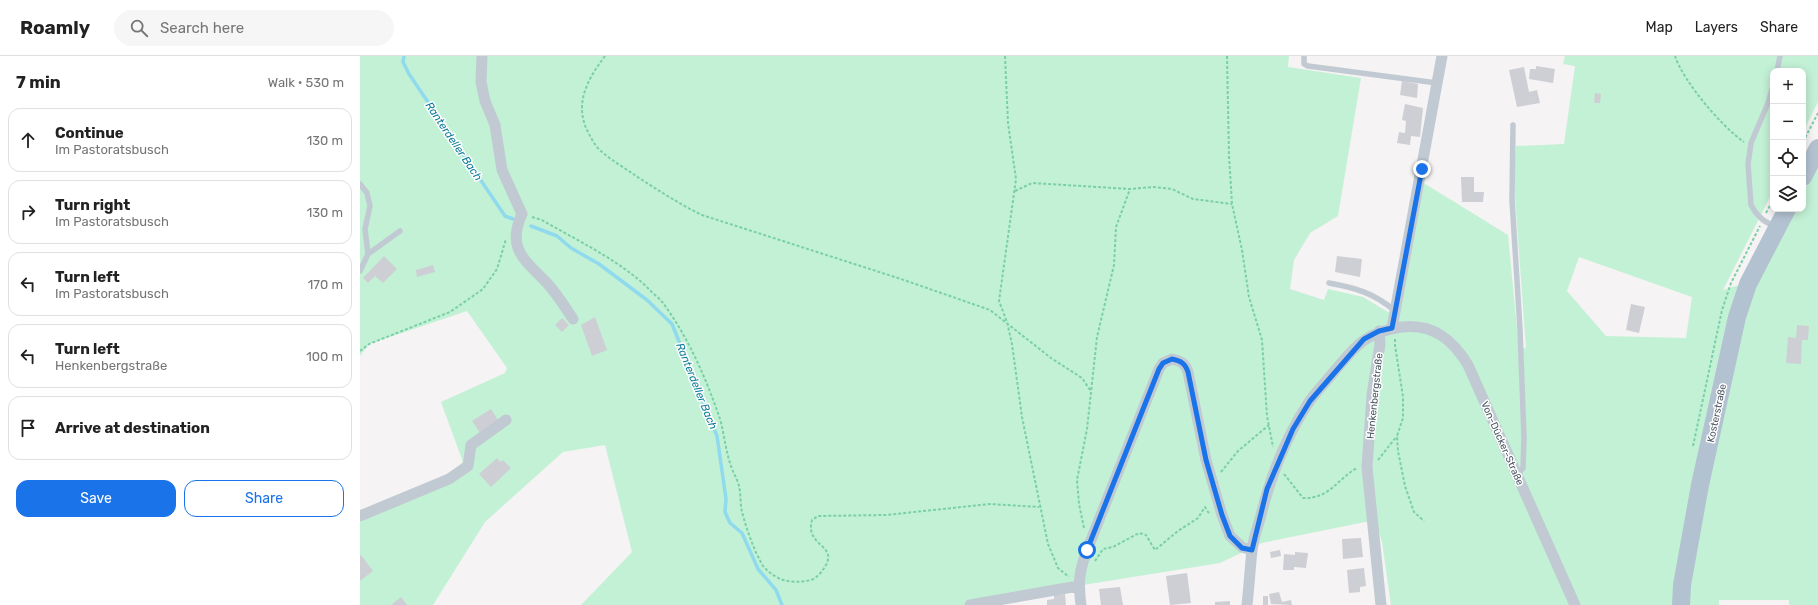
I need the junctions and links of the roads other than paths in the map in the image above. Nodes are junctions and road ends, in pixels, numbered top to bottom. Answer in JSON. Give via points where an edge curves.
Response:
{"nodes":[{"id":1,"x":482,"y":56,"type":"edge"},
{"id":2,"x":1304,"y":56,"type":"edge"},
{"id":3,"x":1442,"y":56,"type":"edge"},
{"id":4,"x":1780,"y":56,"type":"edge"},
{"id":5,"x":1778,"y":68,"type":"edge"},
{"id":6,"x":1437,"y":83,"type":"junction"},
{"id":7,"x":1770,"y":96,"type":"edge"},
{"id":8,"x":1513,"y":125,"type":"dead end"},
{"id":9,"x":1818,"y":148,"type":"edge"},
{"id":10,"x":1804,"y":176,"type":"edge"},
{"id":11,"x":360,"y":184,"type":"edge"},
{"id":12,"x":1785,"y":212,"type":"edge"},
{"id":13,"x":1777,"y":228,"type":"junction"},
{"id":14,"x":400,"y":231,"type":"dead end"},
{"id":15,"x":363,"y":237,"type":"edge"},
{"id":16,"x":368,"y":254,"type":"junction"},
{"id":17,"x":360,"y":271,"type":"edge"},
{"id":18,"x":1329,"y":283,"type":"dead end"},
{"id":19,"x":1396,"y":311,"type":"junction"},
{"id":20,"x":573,"y":319,"type":"dead end"},
{"id":21,"x":1394,"y":328,"type":"junction"},
{"id":22,"x":1379,"y":331,"type":"junction"},
{"id":23,"x":506,"y":420,"type":"dead end"},
{"id":24,"x":1517,"y":475,"type":"junction"},
{"id":25,"x":360,"y":516,"type":"edge"},
{"id":26,"x":1252,"y":550,"type":"junction"},
{"id":27,"x":1078,"y":586,"type":"junction"},
{"id":28,"x":970,"y":605,"type":"edge"},
{"id":29,"x":1081,"y":605,"type":"edge"},
{"id":30,"x":1247,"y":605,"type":"edge"},
{"id":31,"x":1381,"y":605,"type":"edge"},
{"id":32,"x":1575,"y":605,"type":"edge"},
{"id":33,"x":1681,"y":605,"type":"edge"}],
"edges":[{"from":1,"to":20,"type":"street","via":[[480,82],[495,125],[502,170],[522,214],[516,230],[517,246],[521,256],[548,284]]},
{"from":2,"to":6,"type":"lane","via":[[1304,64],[1308,66]]},
{"from":3,"to":6,"type":"street"},
{"from":4,"to":5,"type":"lane"},
{"from":6,"to":19,"type":"street"},
{"from":7,"to":13,"type":"lane","via":[[1751,143],[1748,164],[1751,205],[1763,220]]},
{"from":8,"to":24,"type":"lane","via":[[1512,200],[1524,438],[1523,468]]},
{"from":9,"to":10,"type":"main road"},
{"from":11,"to":15,"type":"lane","via":[[367,193],[370,206]]},
{"from":12,"to":13,"type":"main road","name":"Kosterstraße"},
{"from":13,"to":33,"type":"main road","name":"Kosterstraße","via":[[1748,284],[1737,317],[1700,485],[1682,585]]},
{"from":14,"to":16,"type":"lane"},
{"from":15,"to":16,"type":"lane"},
{"from":16,"to":17,"type":"lane"},
{"from":18,"to":19,"type":"lane","via":[[1363,290]]},
{"from":19,"to":21,"type":"street"},
{"from":21,"to":22,"type":"street"},
{"from":21,"to":24,"type":"street","name":"Von-Dücker-Straße","via":[[1406,327],[1437,332],[1455,346],[1468,365]]},
{"from":22,"to":26,"type":"street","via":[[1364,339],[1310,401],[1293,429],[1267,489]]},
{"from":22,"to":31,"type":"street","name":"Henkenbergstraße","via":[[1380,344],[1372,395],[1367,467]]},
{"from":23,"to":25,"type":"street","via":[[471,445],[468,466],[449,479]]},
{"from":24,"to":32,"type":"street","name":"Von-Dücker-Straße"},
{"from":26,"to":27,"type":"street","via":[[1242,548],[1230,536],[1211,480],[1188,372],[1181,361],[1172,359],[1163,363],[1159,369],[1091,538],[1079,572]]},
{"from":26,"to":30,"type":"street"},
{"from":27,"to":28,"type":"street"},
{"from":27,"to":29,"type":"street"}]}
